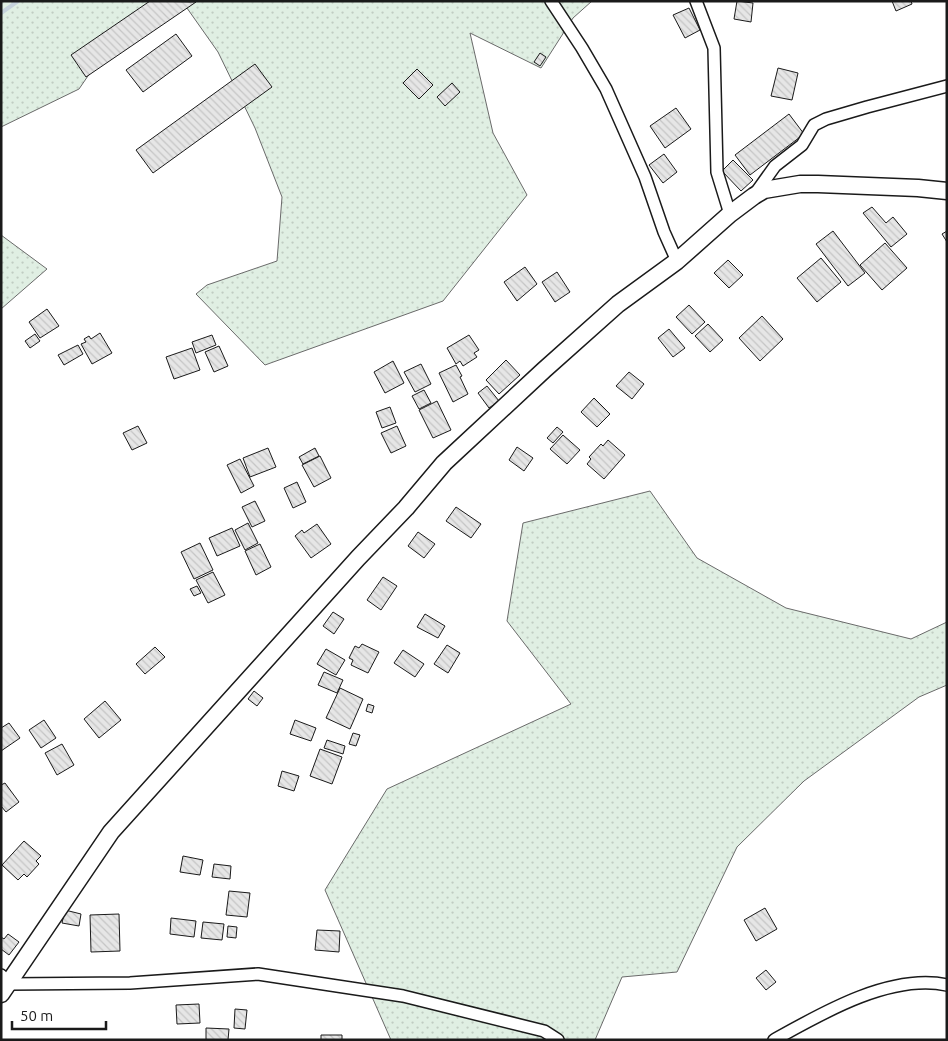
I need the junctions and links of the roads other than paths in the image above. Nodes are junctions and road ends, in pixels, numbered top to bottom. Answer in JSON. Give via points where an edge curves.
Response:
{"nodes":[{"id":1,"x":551,"y":1,"type":"edge"},
{"id":2,"x":696,"y":1,"type":"edge"},
{"id":3,"x":947,"y":86,"type":"edge"},
{"id":4,"x":947,"y":191,"type":"edge"},
{"id":5,"x":754,"y":196,"type":"junction"},
{"id":6,"x":730,"y":214,"type":"junction"},
{"id":7,"x":677,"y":261,"type":"junction"},
{"id":8,"x":4,"y":984,"type":"edge"},
{"id":9,"x":947,"y":984,"type":"edge"},
{"id":10,"x":558,"y":1040,"type":"edge"},
{"id":11,"x":774,"y":1040,"type":"edge"}],
"edges":[{"from":1,"to":7,"type":"street","via":[[606,89],[645,176]]},
{"from":2,"to":6,"type":"street","via":[[714,48],[717,172]]},
{"from":3,"to":5,"type":"street","via":[[814,125],[802,145],[775,166]]},
{"from":4,"to":5,"type":"street","via":[[800,184],[764,190]]},
{"from":5,"to":6,"type":"street"},
{"from":6,"to":7,"type":"street"},
{"from":7,"to":8,"type":"street","via":[[618,304],[444,463],[112,832]]},
{"from":8,"to":10,"type":"street","via":[[130,983],[258,974],[403,996],[544,1031]]},
{"from":9,"to":11,"type":"street","via":[[923,983],[874,992]]}]}
